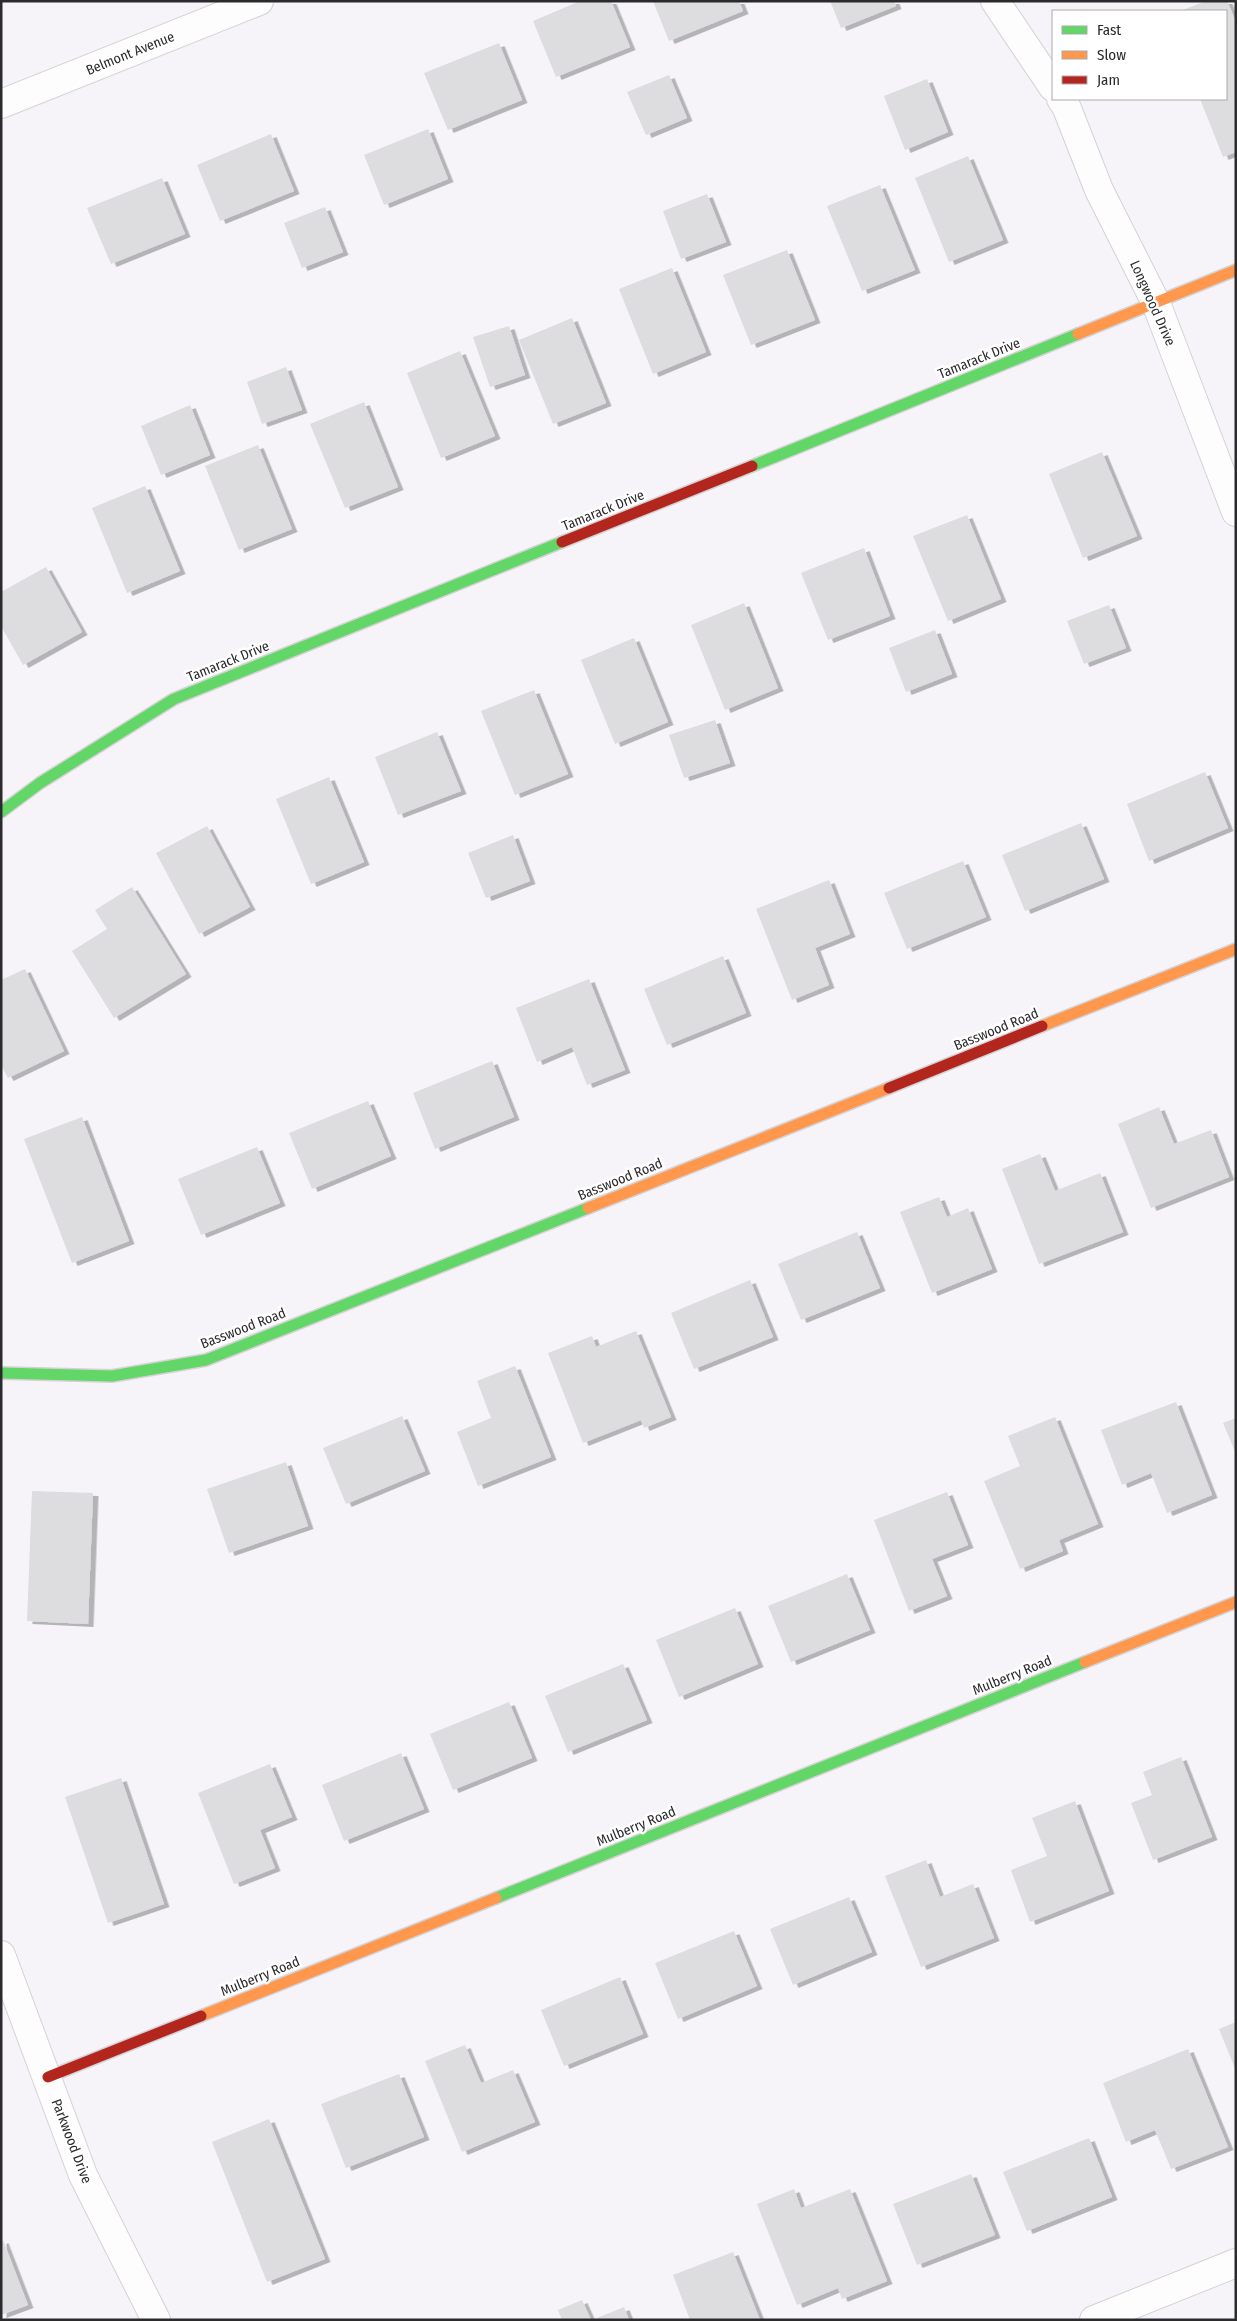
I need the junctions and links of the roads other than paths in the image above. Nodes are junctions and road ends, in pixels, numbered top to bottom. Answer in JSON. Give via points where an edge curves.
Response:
{"nodes":[{"id":1,"x":259,"y":1,"type":"edge"},
{"id":2,"x":995,"y":1,"type":"edge"},
{"id":3,"x":1052,"y":86,"type":"edge"},
{"id":4,"x":1062,"y":100,"type":"edge"},
{"id":5,"x":1,"y":104,"type":"edge"},
{"id":6,"x":1236,"y":270,"type":"edge"},
{"id":7,"x":1156,"y":302,"type":"junction"},
{"id":8,"x":1236,"y":512,"type":"edge"},
{"id":9,"x":1,"y":812,"type":"edge"},
{"id":10,"x":1236,"y":949,"type":"edge"},
{"id":11,"x":1,"y":1373,"type":"edge"},
{"id":12,"x":1236,"y":1602,"type":"edge"},
{"id":13,"x":1,"y":1955,"type":"edge"},
{"id":14,"x":48,"y":2077,"type":"junction"},
{"id":15,"x":1236,"y":2263,"type":"edge"},
{"id":16,"x":156,"y":2320,"type":"edge"},
{"id":17,"x":1094,"y":2320,"type":"edge"}],
"edges":[{"from":1,"to":5,"type":"street","name":"Belmont Avenue"},
{"from":2,"to":3,"type":"street"},
{"from":4,"to":7,"type":"street","name":"Longwood Drive","via":[[1099,190]]},
{"from":6,"to":7,"type":"street","name":"Tamarack Drive"},
{"from":7,"to":8,"type":"street","name":"Longwood Drive"},
{"from":7,"to":9,"type":"street","name":"Tamarack Drive","via":[[174,699],[40,783]]},
{"from":10,"to":11,"type":"street","name":"Basswood Road","via":[[206,1360],[112,1376]]},
{"from":12,"to":14,"type":"street","name":"Mulberry Road"},
{"from":13,"to":14,"type":"street","name":"Parkwood Drive"},
{"from":14,"to":16,"type":"street","name":"Parkwood Drive","via":[[83,2175]]},
{"from":15,"to":17,"type":"street"}]}
